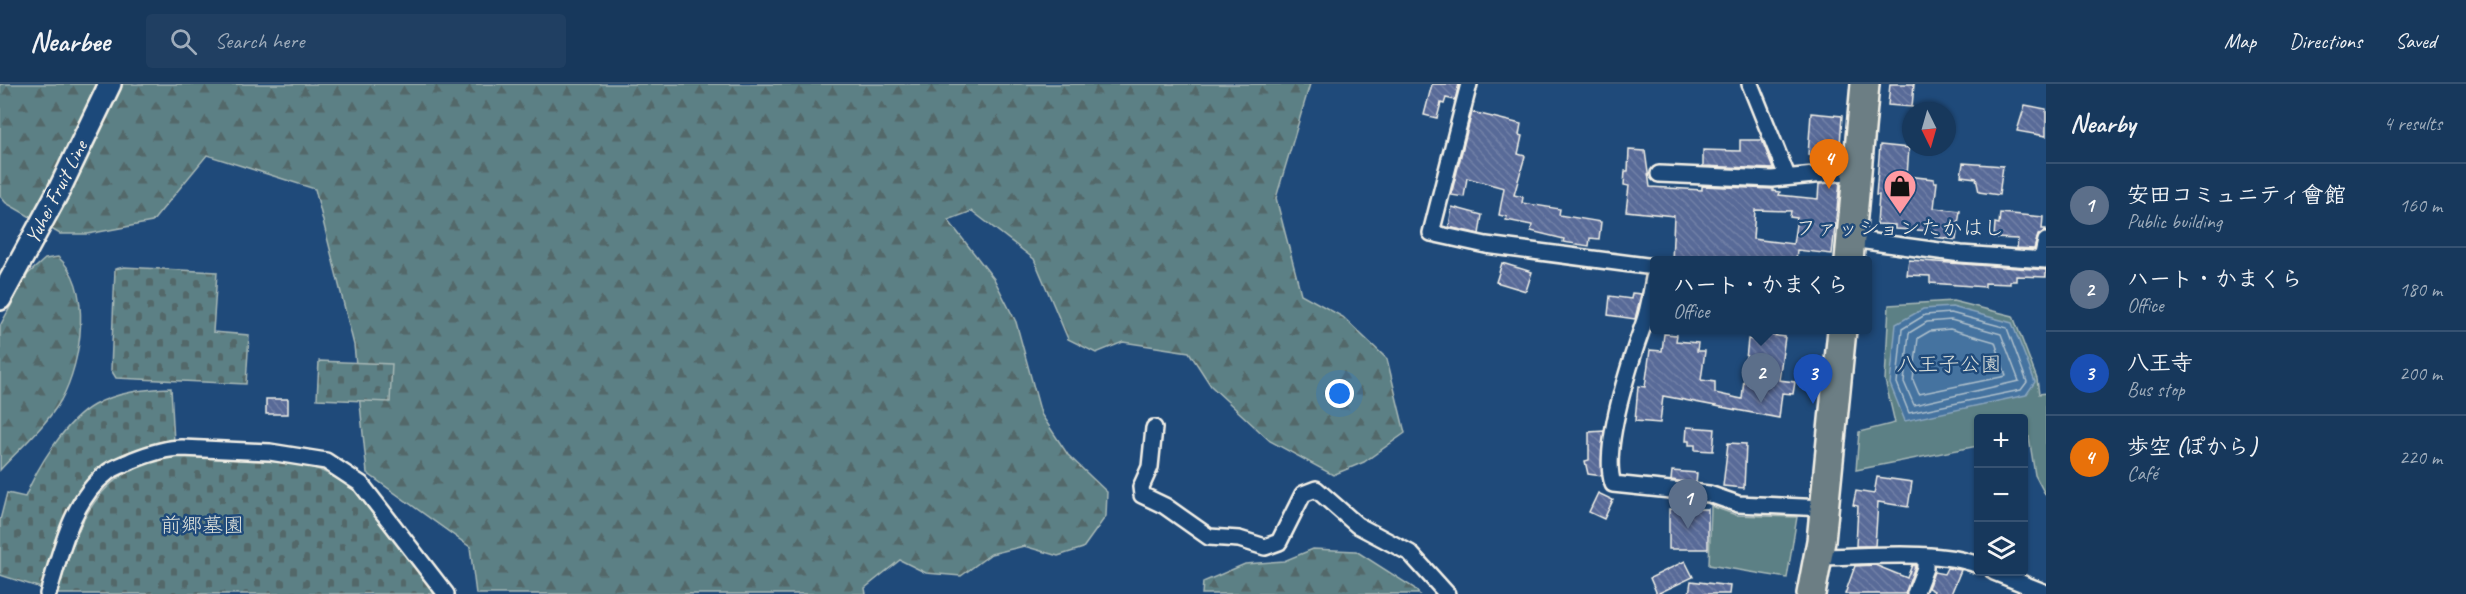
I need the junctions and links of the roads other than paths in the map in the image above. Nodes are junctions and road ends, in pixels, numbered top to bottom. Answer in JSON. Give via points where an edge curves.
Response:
{"nodes":[{"id":1,"x":110,"y":84,"type":"edge"},
{"id":2,"x":1469,"y":84,"type":"edge"},
{"id":3,"x":1749,"y":84,"type":"edge"},
{"id":4,"x":1865,"y":84,"type":"edge"},
{"id":5,"x":1857,"y":171,"type":"junction"},
{"id":6,"x":1659,"y":174,"type":"dead end"},
{"id":7,"x":1787,"y":176,"type":"junction"},
{"id":8,"x":2046,"y":240,"type":"edge"},
{"id":9,"x":1850,"y":250,"type":"edge"},
{"id":10,"x":2044,"y":260,"type":"edge"},
{"id":11,"x":1650,"y":266,"type":"edge"},
{"id":12,"x":1650,"y":296,"type":"edge"},
{"id":13,"x":0,"y":299,"type":"edge"},
{"id":14,"x":1842,"y":334,"type":"edge"},
{"id":15,"x":1154,"y":428,"type":"dead end"},
{"id":16,"x":1824,"y":508,"type":"junction"},
{"id":17,"x":1818,"y":557,"type":"junction"},
{"id":18,"x":1924,"y":557,"type":"junction"},
{"id":19,"x":1974,"y":563,"type":"edge"},
{"id":20,"x":2004,"y":576,"type":"edge"},
{"id":21,"x":2046,"y":593,"type":"edge"},
{"id":22,"x":48,"y":594,"type":"edge"},
{"id":23,"x":446,"y":594,"type":"edge"},
{"id":24,"x":1447,"y":594,"type":"edge"},
{"id":25,"x":1811,"y":594,"type":"edge"},
{"id":26,"x":1915,"y":594,"type":"edge"}],
"edges":[{"from":1,"to":13,"type":"street","name":"Yuhei Fruit Line"},
{"from":2,"to":11,"type":"street","via":[[1431,233],[1486,245]]},
{"from":3,"to":7,"type":"street"},
{"from":4,"to":5,"type":"highway"},
{"from":5,"to":7,"type":"street"},
{"from":5,"to":9,"type":"highway"},
{"from":6,"to":7,"type":"street","via":[[1772,179]]},
{"from":8,"to":10,"type":"street"},
{"from":9,"to":10,"type":"street"},
{"from":12,"to":16,"type":"street","via":[[1618,409],[1609,474],[1613,484],[1709,494],[1738,504]]},
{"from":14,"to":16,"type":"highway"},
{"from":15,"to":24,"type":"street","via":[[1142,495],[1209,537],[1239,539],[1265,547],[1279,542],[1303,494],[1316,489],[1357,525],[1410,553]]},
{"from":16,"to":17,"type":"highway"},
{"from":17,"to":18,"type":"street"},
{"from":17,"to":25,"type":"highway"},
{"from":18,"to":19,"type":"street"},
{"from":18,"to":26,"type":"street","via":[[1925,568]]},
{"from":20,"to":21,"type":"street"},
{"from":22,"to":23,"type":"street","via":[[70,525],[85,496],[109,471],[172,448],[270,452],[326,461],[361,484]]}]}
